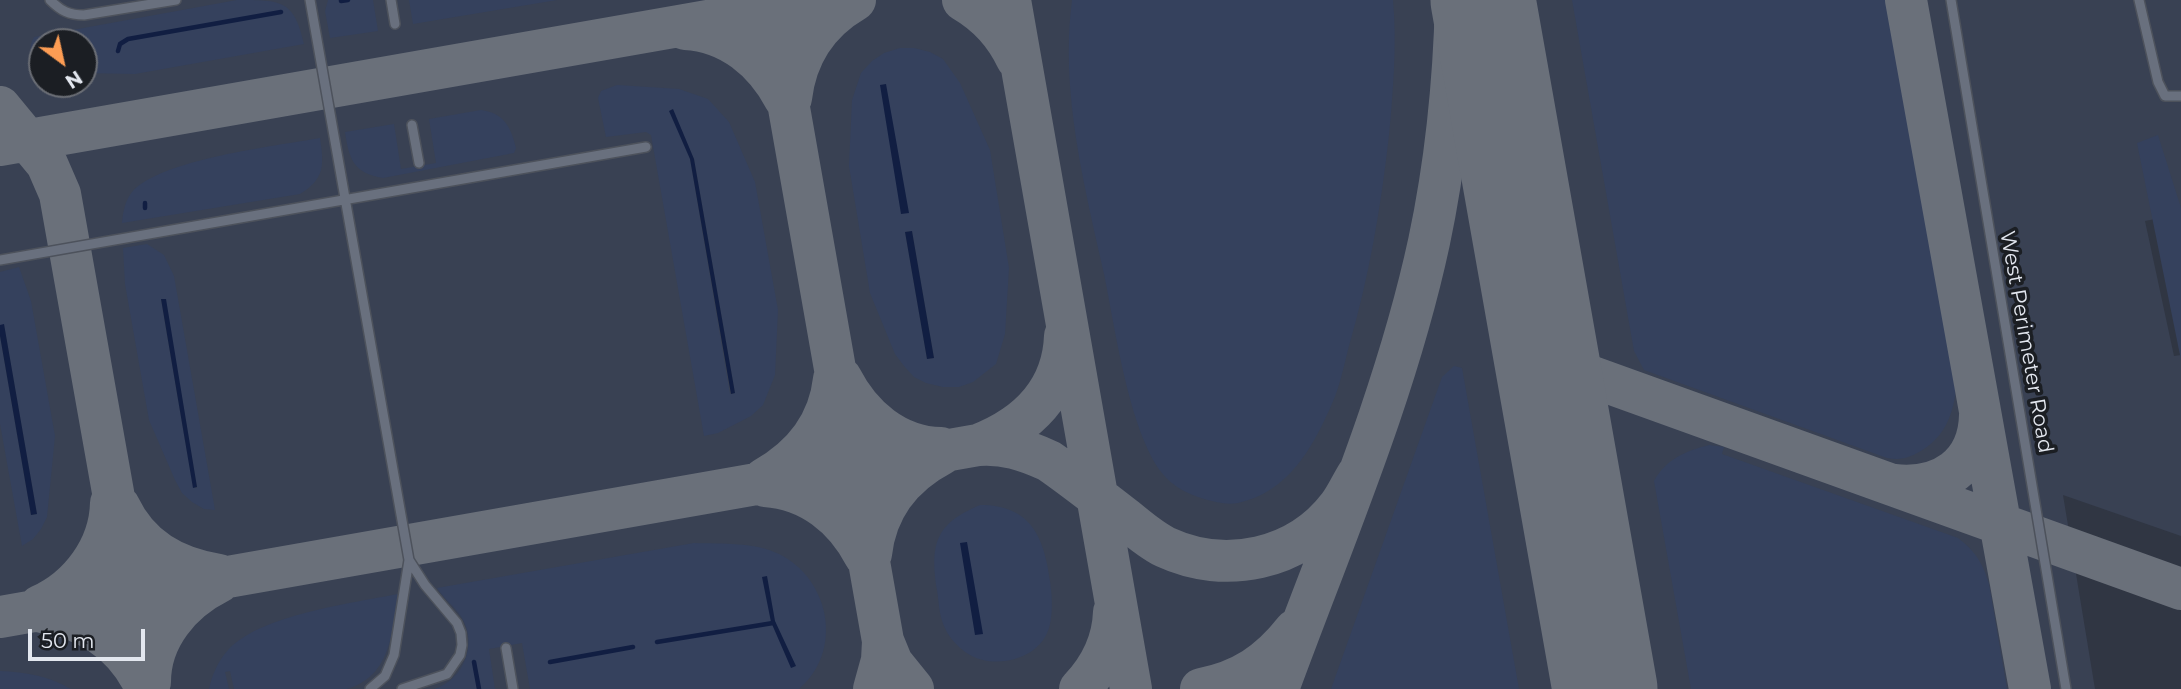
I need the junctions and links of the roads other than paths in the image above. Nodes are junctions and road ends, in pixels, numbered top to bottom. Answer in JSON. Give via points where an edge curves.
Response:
{"nodes":[{"id":1,"x":50,"y":0,"type":"edge"},
{"id":2,"x":176,"y":0,"type":"edge"},
{"id":3,"x":310,"y":0,"type":"edge"},
{"id":4,"x":391,"y":0,"type":"edge"},
{"id":5,"x":1951,"y":0,"type":"edge"},
{"id":6,"x":2139,"y":0,"type":"edge"},
{"id":7,"x":395,"y":24,"type":"dead end"},
{"id":8,"x":2181,"y":96,"type":"edge"},
{"id":9,"x":412,"y":125,"type":"dead end"},
{"id":10,"x":646,"y":146,"type":"dead end"},
{"id":11,"x":419,"y":163,"type":"dead end"},
{"id":12,"x":345,"y":199,"type":"junction"},
{"id":13,"x":0,"y":260,"type":"edge"},
{"id":14,"x":409,"y":560,"type":"junction"},
{"id":15,"x":506,"y":648,"type":"dead end"},
{"id":16,"x":370,"y":689,"type":"edge"},
{"id":17,"x":402,"y":689,"type":"edge"},
{"id":18,"x":513,"y":689,"type":"edge"},
{"id":19,"x":2067,"y":689,"type":"edge"}],
"edges":[{"from":1,"to":2,"type":"lane","via":[[71,15],[84,15]]},
{"from":3,"to":12,"type":"lane"},
{"from":4,"to":7,"type":"lane"},
{"from":5,"to":19,"type":"lane","name":"West Perimeter Road"},
{"from":6,"to":8,"type":"lane","via":[[2158,82],[2165,96]]},
{"from":9,"to":11,"type":"lane"},
{"from":10,"to":12,"type":"lane"},
{"from":12,"to":13,"type":"lane"},
{"from":12,"to":14,"type":"lane"},
{"from":14,"to":16,"type":"lane","via":[[394,655],[385,676]]},
{"from":14,"to":17,"type":"lane","via":[[457,623],[462,645],[447,674]]},
{"from":15,"to":18,"type":"lane"}]}
